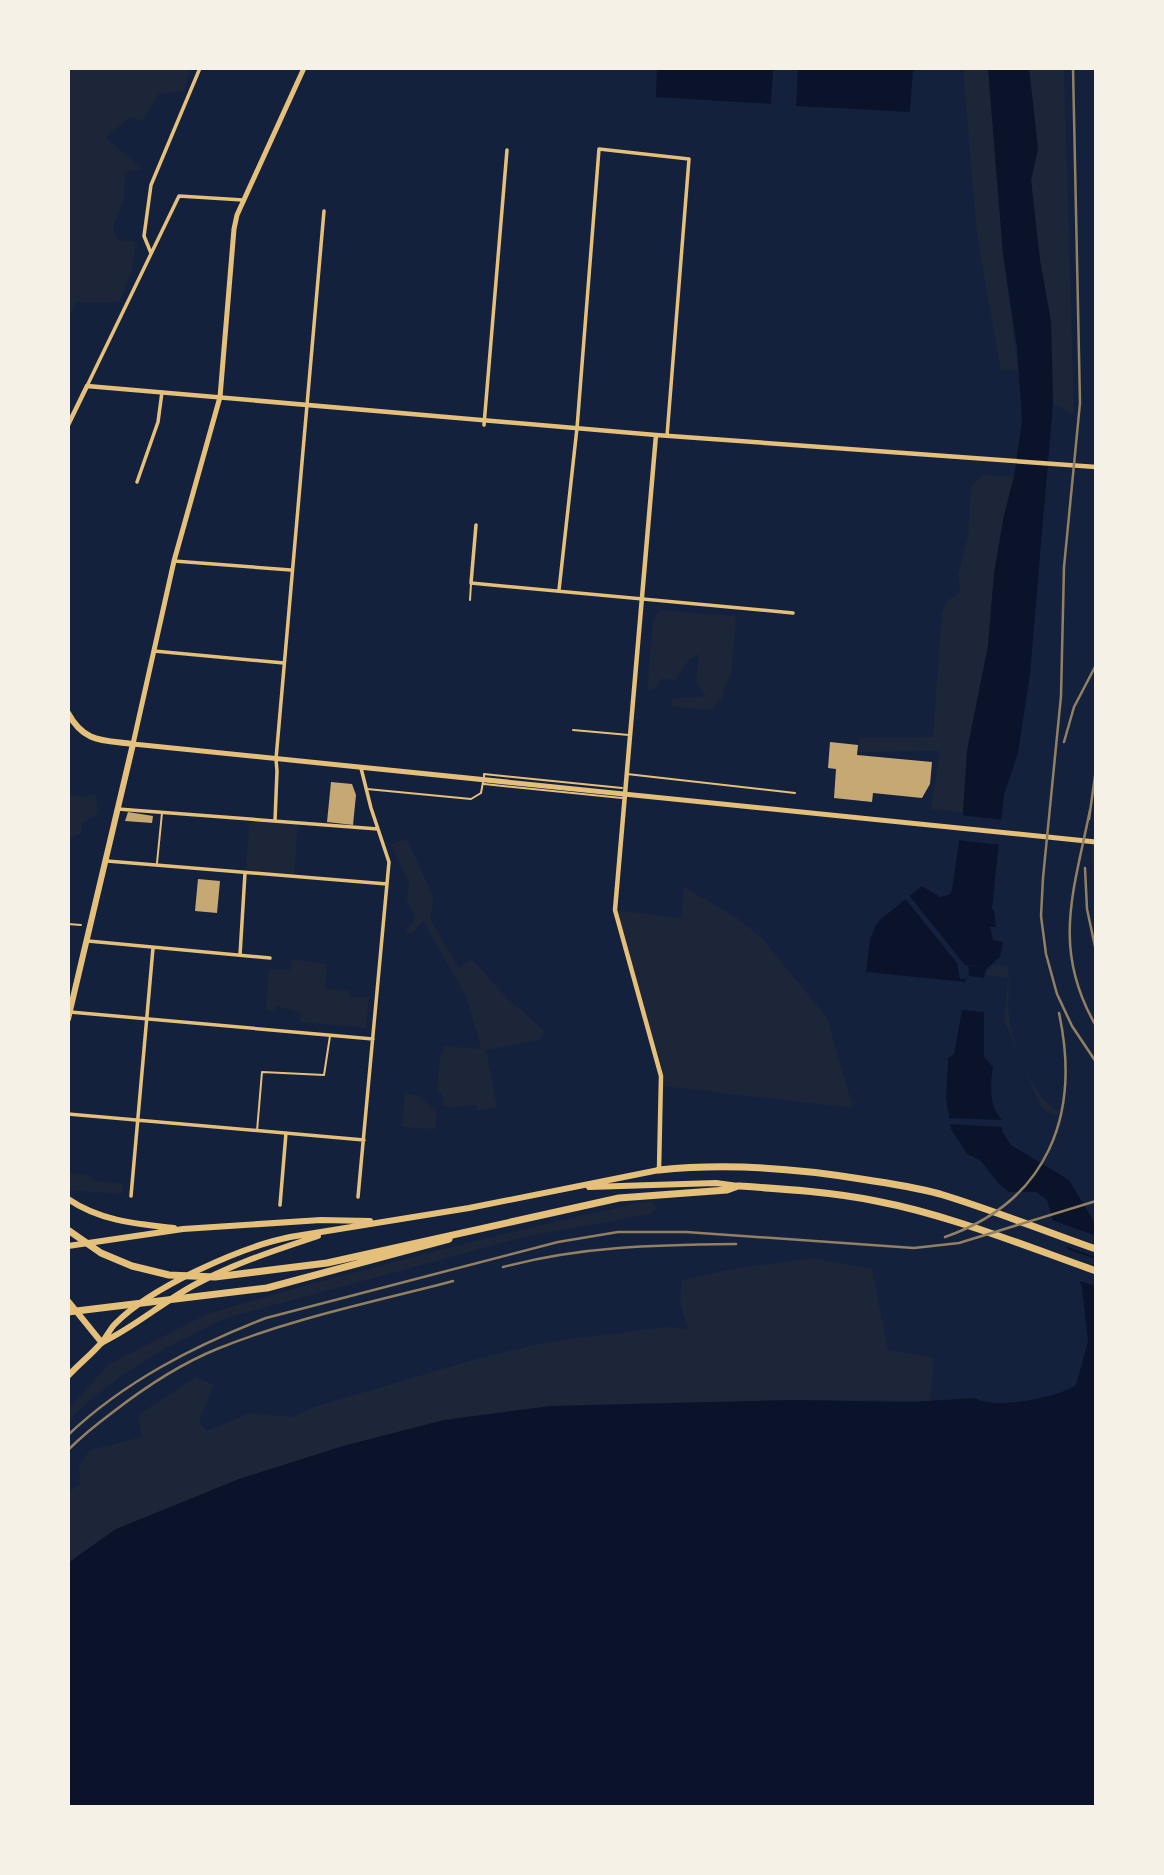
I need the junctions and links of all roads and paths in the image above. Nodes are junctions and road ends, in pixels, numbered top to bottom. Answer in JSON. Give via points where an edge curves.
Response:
{"nodes":[{"id":1,"x":200,"y":68,"type":"edge"},
{"id":2,"x":304,"y":68,"type":"edge"},
{"id":3,"x":508,"y":150,"type":"dead end"},
{"id":4,"x":243,"y":200,"type":"junction"},
{"id":5,"x":324,"y":211,"type":"dead end"},
{"id":6,"x":151,"y":253,"type":"junction"},
{"id":7,"x":87,"y":386,"type":"junction"},
{"id":8,"x":162,"y":392,"type":"junction"},
{"id":9,"x":220,"y":397,"type":"junction"},
{"id":10,"x":306,"y":404,"type":"junction"},
{"id":11,"x":485,"y":422,"type":"junction"},
{"id":12,"x":68,"y":425,"type":"edge"},
{"id":13,"x":577,"y":428,"type":"junction"},
{"id":14,"x":656,"y":435,"type":"junction"},
{"id":15,"x":667,"y":436,"type":"junction"},
{"id":16,"x":1096,"y":467,"type":"edge"},
{"id":17,"x":137,"y":482,"type":"dead end"},
{"id":18,"x":476,"y":525,"type":"dead end"},
{"id":19,"x":174,"y":561,"type":"junction"},
{"id":20,"x":291,"y":570,"type":"junction"},
{"id":21,"x":471,"y":583,"type":"junction"},
{"id":22,"x":559,"y":590,"type":"junction"},
{"id":23,"x":641,"y":598,"type":"junction"},
{"id":24,"x":470,"y":600,"type":"dead end"},
{"id":25,"x":793,"y":613,"type":"dead end"},
{"id":26,"x":154,"y":651,"type":"junction"},
{"id":27,"x":284,"y":663,"type":"junction"},
{"id":28,"x":68,"y":713,"type":"edge"},
{"id":29,"x":573,"y":730,"type":"dead end"},
{"id":30,"x":630,"y":735,"type":"junction"},
{"id":31,"x":133,"y":744,"type":"junction"},
{"id":32,"x":276,"y":760,"type":"junction"},
{"id":33,"x":361,"y":767,"type":"junction"},
{"id":34,"x":626,"y":774,"type":"junction"},
{"id":35,"x":483,"y":784,"type":"junction"},
{"id":36,"x":625,"y":788,"type":"junction"},
{"id":37,"x":366,"y":789,"type":"junction"},
{"id":38,"x":795,"y":793,"type":"dead end"},
{"id":39,"x":624,"y":798,"type":"junction"},
{"id":40,"x":118,"y":809,"type":"junction"},
{"id":41,"x":162,"y":812,"type":"junction"},
{"id":42,"x":275,"y":821,"type":"junction"},
{"id":43,"x":377,"y":829,"type":"junction"},
{"id":44,"x":1096,"y":842,"type":"edge"},
{"id":45,"x":106,"y":861,"type":"junction"},
{"id":46,"x":157,"y":865,"type":"junction"},
{"id":47,"x":245,"y":873,"type":"junction"},
{"id":48,"x":387,"y":884,"type":"junction"},
{"id":49,"x":68,"y":925,"type":"edge"},
{"id":50,"x":81,"y":925,"type":"dead end"},
{"id":51,"x":87,"y":941,"type":"junction"},
{"id":52,"x":153,"y":948,"type":"junction"},
{"id":53,"x":240,"y":956,"type":"junction"},
{"id":54,"x":270,"y":958,"type":"dead end"},
{"id":55,"x":69,"y":1015,"type":"edge"},
{"id":56,"x":146,"y":1020,"type":"junction"},
{"id":57,"x":330,"y":1034,"type":"junction"},
{"id":58,"x":373,"y":1039,"type":"junction"},
{"id":59,"x":68,"y":1114,"type":"edge"},
{"id":60,"x":138,"y":1122,"type":"junction"},
{"id":61,"x":257,"y":1132,"type":"junction"},
{"id":62,"x":286,"y":1133,"type":"junction"},
{"id":63,"x":364,"y":1140,"type":"junction"},
{"id":64,"x":659,"y":1170,"type":"junction"},
{"id":65,"x":716,"y":1187,"type":"junction"},
{"id":66,"x":573,"y":1188,"type":"junction"},
{"id":67,"x":131,"y":1196,"type":"dead end"},
{"id":68,"x":358,"y":1197,"type":"dead end"},
{"id":69,"x":68,"y":1199,"type":"edge"},
{"id":70,"x":280,"y":1205,"type":"dead end"},
{"id":71,"x":386,"y":1222,"type":"junction"},
{"id":72,"x":183,"y":1228,"type":"junction"},
{"id":73,"x":68,"y":1230,"type":"edge"},
{"id":74,"x":330,"y":1231,"type":"junction"},
{"id":75,"x":453,"y":1236,"type":"junction"},
{"id":76,"x":68,"y":1246,"type":"edge"},
{"id":77,"x":1096,"y":1249,"type":"edge"},
{"id":78,"x":1096,"y":1271,"type":"edge"},
{"id":79,"x":68,"y":1301,"type":"edge"},
{"id":80,"x":68,"y":1312,"type":"edge"},
{"id":81,"x":102,"y":1343,"type":"junction"},
{"id":82,"x":68,"y":1376,"type":"edge"}],
"edges":[{"from":1,"to":6,"type":"street","via":[[151,185],[144,236]]},
{"from":2,"to":4,"type":"main road"},
{"from":3,"to":11,"type":"street"},
{"from":4,"to":6,"type":"street","via":[[179,197]]},
{"from":4,"to":9,"type":"main road","via":[[234,229]]},
{"from":5,"to":10,"type":"street"},
{"from":6,"to":7,"type":"street"},
{"from":7,"to":8,"type":"street"},
{"from":7,"to":12,"type":"street"},
{"from":8,"to":9,"type":"street"},
{"from":8,"to":17,"type":"street","via":[[159,422]]},
{"from":9,"to":10,"type":"street"},
{"from":9,"to":19,"type":"main road"},
{"from":10,"to":11,"type":"street"},
{"from":10,"to":20,"type":"street"},
{"from":11,"to":13,"type":"street"},
{"from":13,"to":14,"type":"street"},
{"from":13,"to":15,"type":"street","via":[[599,149],[689,159]]},
{"from":13,"to":22,"type":"street"},
{"from":14,"to":15,"type":"street"},
{"from":14,"to":23,"type":"street"},
{"from":15,"to":16,"type":"street"},
{"from":18,"to":21,"type":"street"},
{"from":19,"to":20,"type":"street"},
{"from":19,"to":26,"type":"main road"},
{"from":20,"to":27,"type":"street"},
{"from":21,"to":22,"type":"street"},
{"from":21,"to":24,"type":"lane"},
{"from":22,"to":23,"type":"street"},
{"from":23,"to":25,"type":"street"},
{"from":23,"to":30,"type":"street"},
{"from":26,"to":27,"type":"street"},
{"from":26,"to":31,"type":"main road"},
{"from":27,"to":32,"type":"street"},
{"from":28,"to":31,"type":"main road","via":[[88,736]]},
{"from":29,"to":30,"type":"lane"},
{"from":30,"to":34,"type":"street"},
{"from":31,"to":32,"type":"main road"},
{"from":31,"to":40,"type":"main road"},
{"from":32,"to":33,"type":"main road"},
{"from":32,"to":42,"type":"street"},
{"from":33,"to":37,"type":"street"},
{"from":33,"to":44,"type":"main road"},
{"from":34,"to":36,"type":"street"},
{"from":34,"to":38,"type":"lane"},
{"from":35,"to":36,"type":"lane","via":[[484,774]]},
{"from":35,"to":37,"type":"lane","via":[[481,793],[471,799]]},
{"from":35,"to":39,"type":"lane"},
{"from":36,"to":39,"type":"street"},
{"from":37,"to":43,"type":"street"},
{"from":39,"to":64,"type":"street","via":[[615,916],[661,1076]]},
{"from":40,"to":41,"type":"street"},
{"from":40,"to":45,"type":"main road"},
{"from":41,"to":42,"type":"street"},
{"from":41,"to":46,"type":"lane"},
{"from":42,"to":43,"type":"street"},
{"from":43,"to":48,"type":"street","via":[[389,862]]},
{"from":45,"to":46,"type":"street"},
{"from":45,"to":51,"type":"main road"},
{"from":46,"to":47,"type":"street"},
{"from":47,"to":48,"type":"street"},
{"from":47,"to":53,"type":"street"},
{"from":48,"to":58,"type":"street"},
{"from":49,"to":50,"type":"path"},
{"from":51,"to":52,"type":"street"},
{"from":51,"to":55,"type":"main road"},
{"from":52,"to":53,"type":"street"},
{"from":52,"to":56,"type":"street"},
{"from":53,"to":54,"type":"street"},
{"from":55,"to":56,"type":"street"},
{"from":56,"to":57,"type":"street"},
{"from":56,"to":60,"type":"street"},
{"from":57,"to":58,"type":"street"},
{"from":57,"to":61,"type":"lane","via":[[324,1076],[262,1072]]},
{"from":58,"to":63,"type":"street"},
{"from":59,"to":60,"type":"street"},
{"from":60,"to":61,"type":"street"},
{"from":60,"to":67,"type":"street"},
{"from":61,"to":62,"type":"street"},
{"from":62,"to":63,"type":"street"},
{"from":62,"to":70,"type":"street"},
{"from":63,"to":68,"type":"street"},
{"from":64,"to":66,"type":"main road"},
{"from":64,"to":77,"type":"highway","via":[[791,1169],[912,1187]]},
{"from":65,"to":66,"type":"main road"},
{"from":65,"to":75,"type":"highway","via":[[620,1198]]},
{"from":65,"to":78,"type":"highway","via":[[878,1201]]},
{"from":66,"to":71,"type":"main road"},
{"from":69,"to":72,"type":"main road","via":[[118,1220]]},
{"from":71,"to":72,"type":"main road"},
{"from":71,"to":74,"type":"main road"},
{"from":72,"to":76,"type":"main road"},
{"from":73,"to":75,"type":"highway","via":[[116,1260],[169,1275],[215,1277],[295,1269]]},
{"from":74,"to":81,"type":"main road","via":[[216,1273]]},
{"from":74,"to":81,"type":"main road","via":[[280,1239],[205,1268],[155,1294],[115,1324]]},
{"from":75,"to":80,"type":"highway","via":[[296,1281],[232,1294]]},
{"from":79,"to":81,"type":"main road"},
{"from":81,"to":82,"type":"main road"}]}
